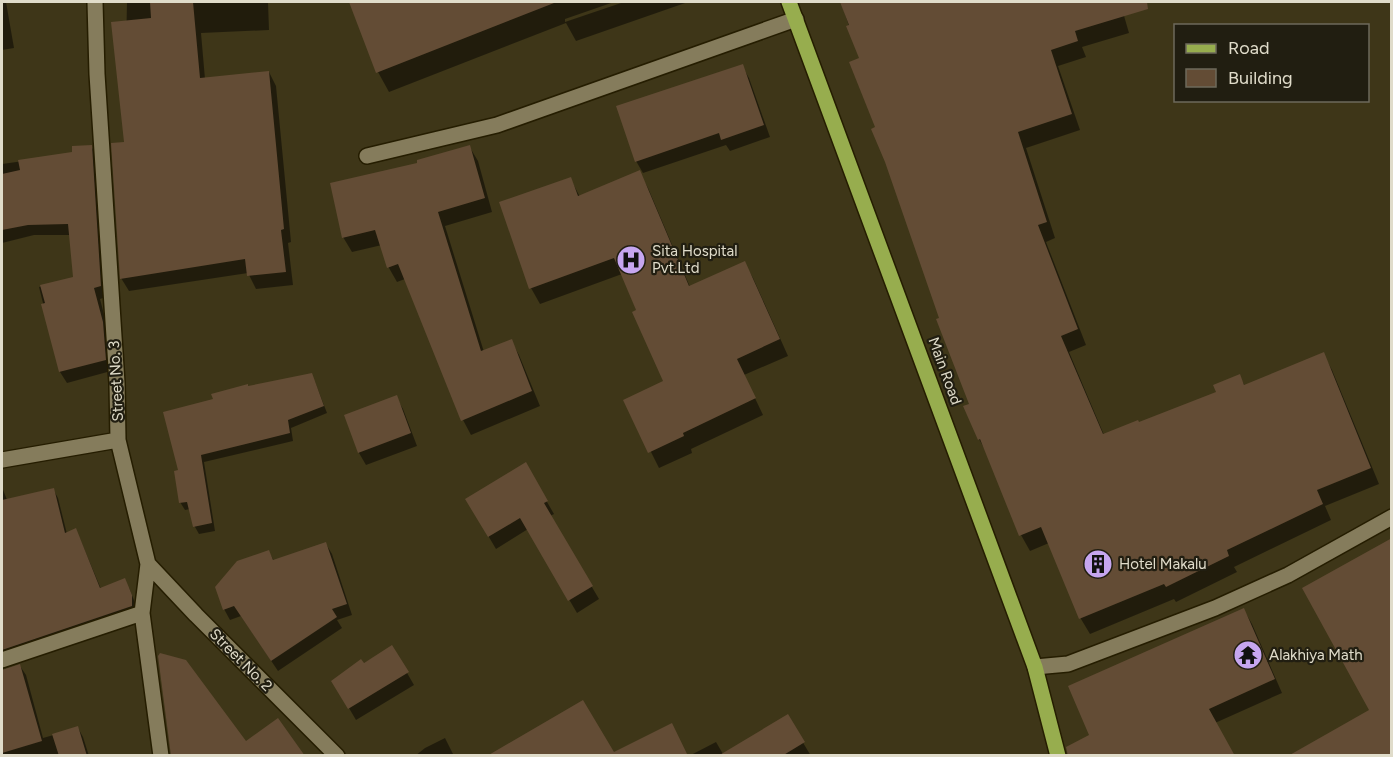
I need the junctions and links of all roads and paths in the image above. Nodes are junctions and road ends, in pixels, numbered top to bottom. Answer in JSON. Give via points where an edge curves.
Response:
{"nodes":[{"id":1,"x":95,"y":2,"type":"edge"},
{"id":2,"x":789,"y":2,"type":"edge"},
{"id":3,"x":796,"y":19,"type":"junction"},
{"id":4,"x":367,"y":156,"type":"dead end"},
{"id":5,"x":118,"y":440,"type":"junction"},
{"id":6,"x":2,"y":460,"type":"edge"},
{"id":7,"x":1392,"y":517,"type":"edge"},
{"id":8,"x":148,"y":564,"type":"junction"},
{"id":9,"x":142,"y":613,"type":"junction"},
{"id":10,"x":2,"y":660,"type":"edge"},
{"id":11,"x":1035,"y":667,"type":"junction"},
{"id":12,"x":161,"y":756,"type":"edge"},
{"id":13,"x":337,"y":756,"type":"edge"},
{"id":14,"x":1058,"y":756,"type":"edge"}],
"edges":[{"from":1,"to":5,"type":"street","name":"Street No. 3"},
{"from":2,"to":3,"type":"main road","name":"Main Road"},
{"from":3,"to":4,"type":"street","via":[[498,125]]},
{"from":3,"to":11,"type":"main road","name":"Main Road"},
{"from":5,"to":6,"type":"street"},
{"from":5,"to":8,"type":"street","name":"Street No. 3"},
{"from":7,"to":11,"type":"street","via":[[1288,576],[1215,608],[1068,663]]},
{"from":8,"to":9,"type":"street","name":"Street No. 3"},
{"from":8,"to":13,"type":"street","name":"Street No. 2"},
{"from":9,"to":10,"type":"street"},
{"from":9,"to":12,"type":"street","name":"Street No. 3"},
{"from":11,"to":14,"type":"main road","name":"Main Road"}]}
